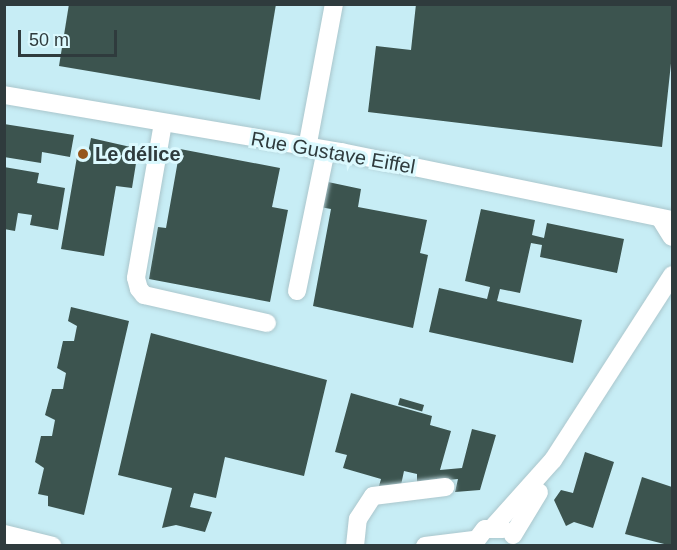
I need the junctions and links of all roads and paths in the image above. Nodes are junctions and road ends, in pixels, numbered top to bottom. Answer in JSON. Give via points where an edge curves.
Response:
{"nodes":[{"id":1,"x":334,"y":4,"type":"edge"},
{"id":2,"x":4,"y":95,"type":"edge"},
{"id":3,"x":163,"y":123,"type":"junction"},
{"id":4,"x":307,"y":148,"type":"junction"},
{"id":5,"x":326,"y":150,"type":"junction"},
{"id":6,"x":666,"y":219,"type":"edge"},
{"id":7,"x":672,"y":237,"type":"edge"},
{"id":8,"x":672,"y":275,"type":"edge"},
{"id":9,"x":297,"y":291,"type":"dead end"},
{"id":10,"x":267,"y":322,"type":"dead end"},
{"id":11,"x":553,"y":460,"type":"junction"},
{"id":12,"x":445,"y":487,"type":"dead end"},
{"id":13,"x":493,"y":527,"type":"junction"},
{"id":14,"x":4,"y":534,"type":"edge"},
{"id":15,"x":515,"y":540,"type":"edge"},
{"id":16,"x":473,"y":543,"type":"edge"},
{"id":17,"x":52,"y":546,"type":"edge"},
{"id":18,"x":355,"y":546,"type":"edge"},
{"id":19,"x":425,"y":546,"type":"edge"}],
"edges":[{"from":1,"to":4,"type":"street"},
{"from":2,"to":3,"type":"street","name":"Rue Gustave Eiffel"},
{"from":3,"to":4,"type":"street","name":"Rue Gustave Eiffel"},
{"from":3,"to":10,"type":"street","via":[[136,278],[139,289],[144,295]]},
{"from":4,"to":5,"type":"street","name":"Rue Gustave Eiffel"},
{"from":5,"to":6,"type":"street","name":"Rue Gustave Eiffel"},
{"from":5,"to":9,"type":"street"},
{"from":6,"to":7,"type":"street","name":"Rue Gustave Eiffel"},
{"from":8,"to":11,"type":"street"},
{"from":11,"to":13,"type":"street"},
{"from":11,"to":15,"type":"street"},
{"from":12,"to":18,"type":"street","via":[[373,496],[358,519]]},
{"from":13,"to":15,"type":"street"},
{"from":13,"to":16,"type":"street"},
{"from":14,"to":17,"type":"street"},
{"from":16,"to":19,"type":"street"}]}
